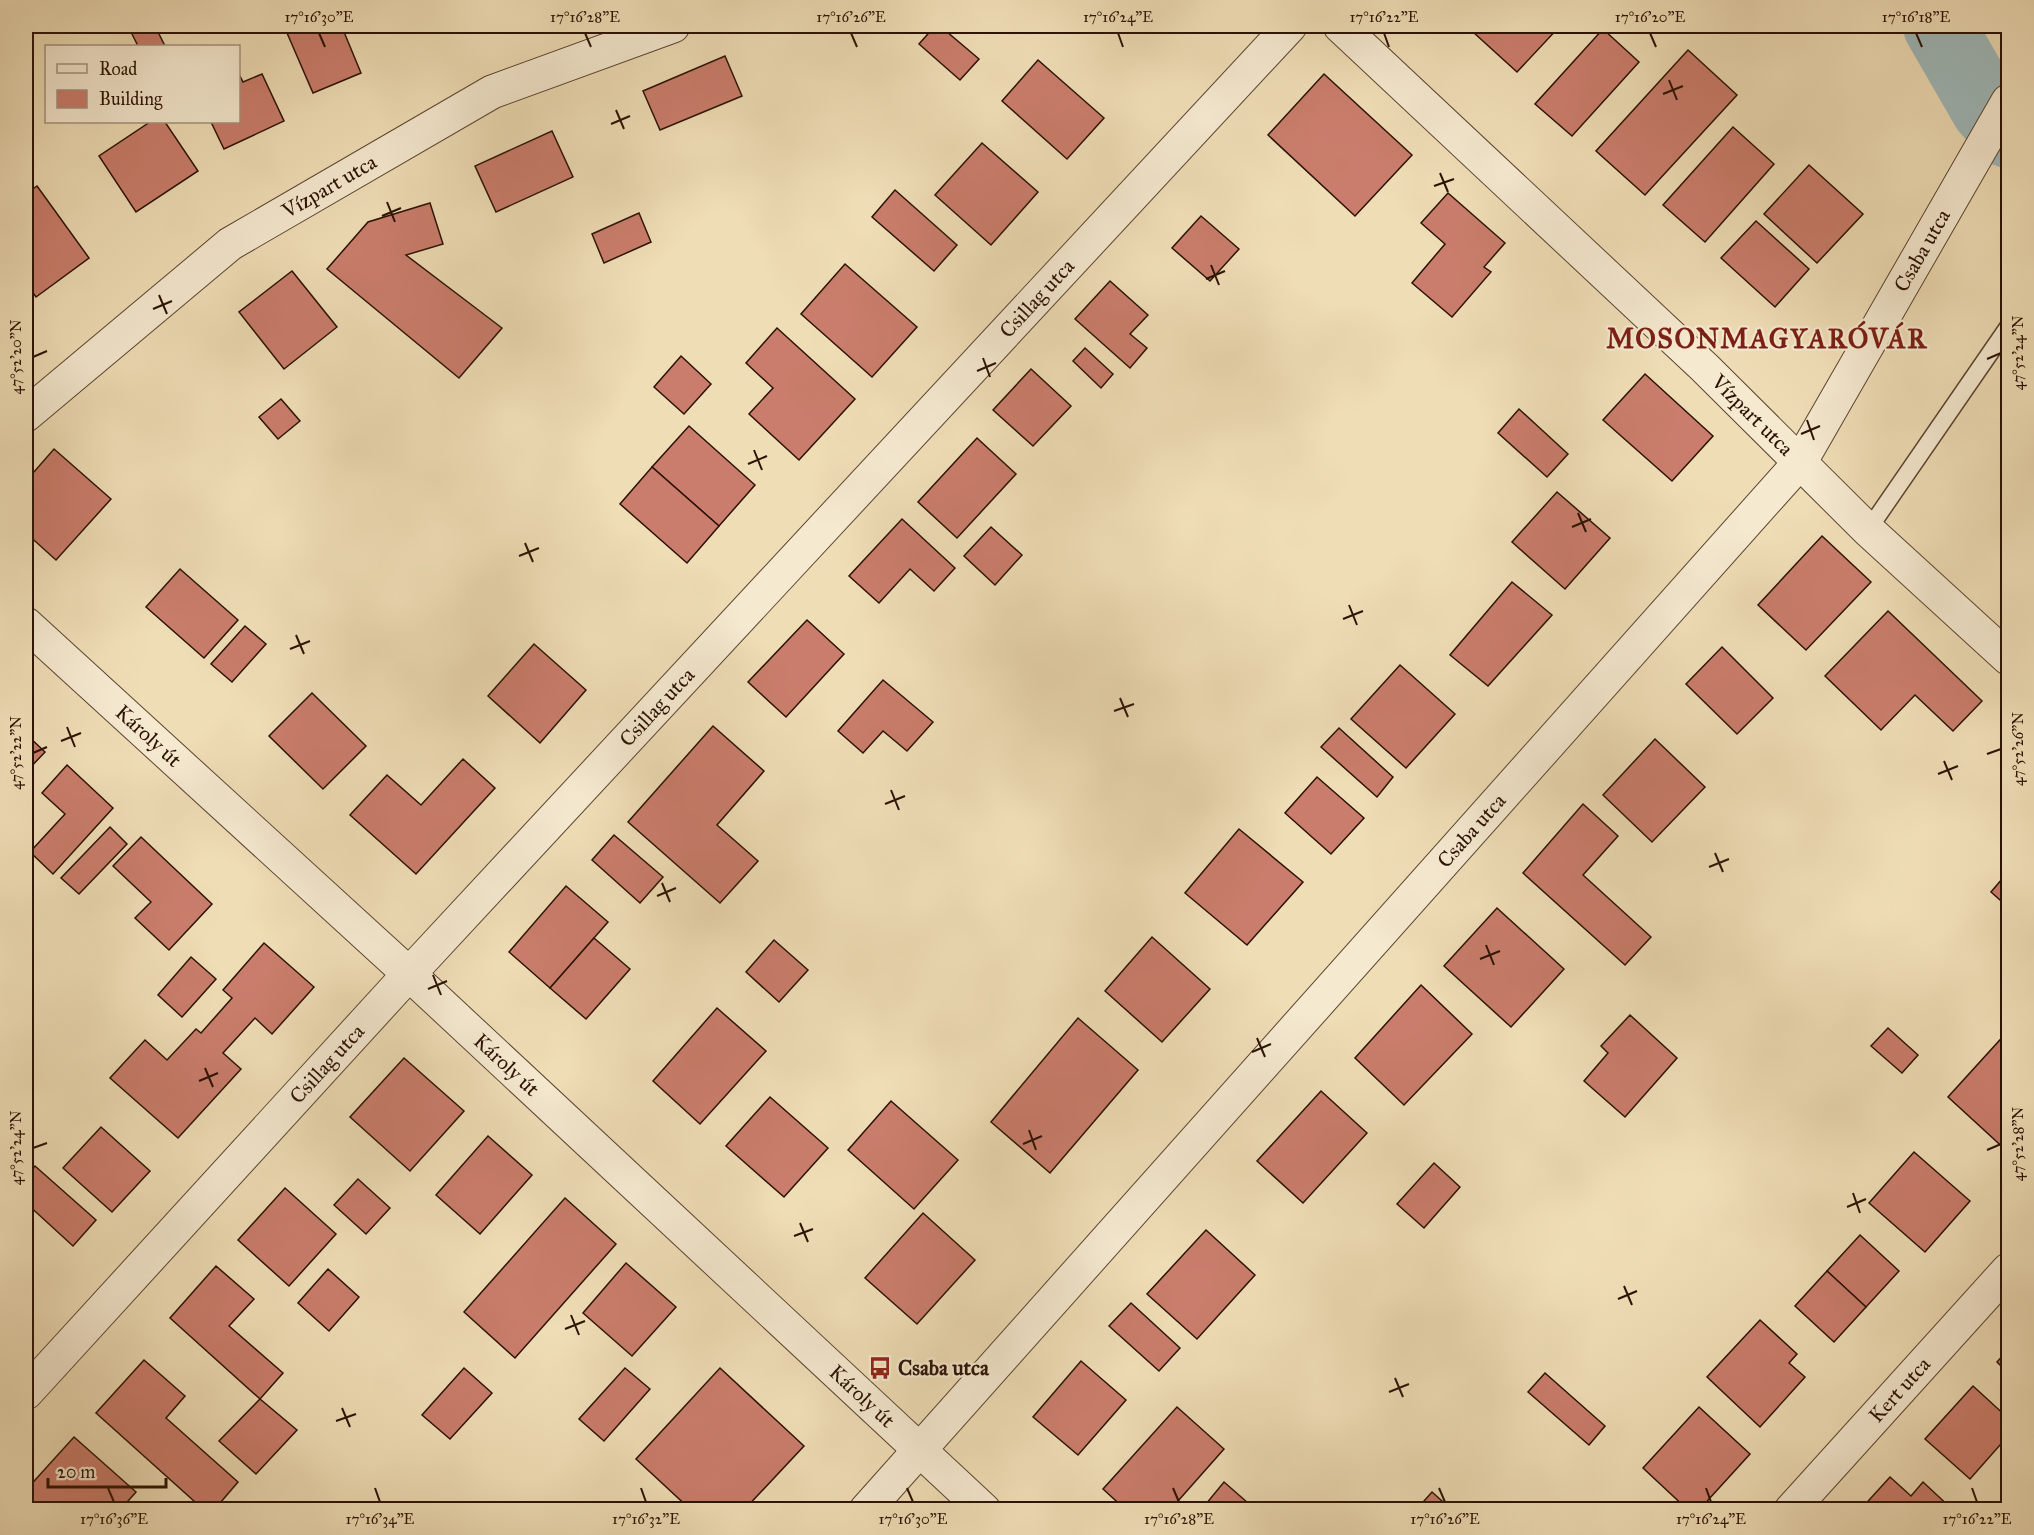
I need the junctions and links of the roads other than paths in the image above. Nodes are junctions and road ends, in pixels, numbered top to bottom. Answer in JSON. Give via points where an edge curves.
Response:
{"nodes":[{"id":1,"x":673,"y":26,"type":"edge"},
{"id":2,"x":1290,"y":26,"type":"edge"},
{"id":3,"x":1340,"y":26,"type":"edge"},
{"id":4,"x":2008,"y":101,"type":"edge"},
{"id":5,"x":2008,"y":327,"type":"edge"},
{"id":6,"x":26,"y":415,"type":"edge"},
{"id":7,"x":1801,"y":461,"type":"junction"},
{"id":8,"x":1868,"y":530,"type":"junction"},
{"id":9,"x":26,"y":624,"type":"edge"},
{"id":10,"x":2008,"y":658,"type":"edge"},
{"id":11,"x":409,"y":974,"type":"junction"},
{"id":12,"x":2008,"y":1270,"type":"edge"},
{"id":13,"x":26,"y":1393,"type":"edge"},
{"id":14,"x":920,"y":1450,"type":"junction"},
{"id":15,"x":866,"y":1509,"type":"edge"},
{"id":16,"x":984,"y":1509,"type":"edge"},
{"id":17,"x":1791,"y":1509,"type":"edge"}],
"edges":[{"from":1,"to":6,"type":"street","name":"Vízpart utca","via":[[492,92],[230,244]]},
{"from":2,"to":11,"type":"street","name":"Csillag utca"},
{"from":3,"to":7,"type":"street","name":"Vízpart utca"},
{"from":4,"to":7,"type":"street","name":"Csaba utca"},
{"from":5,"to":8,"type":"lane"},
{"from":7,"to":8,"type":"street","name":"Vízpart utca"},
{"from":7,"to":14,"type":"street","name":"Csaba utca"},
{"from":8,"to":10,"type":"street","name":"Vízpart utca"},
{"from":9,"to":11,"type":"street","name":"Károly út"},
{"from":11,"to":13,"type":"street","name":"Csillag utca"},
{"from":11,"to":14,"type":"street","name":"Károly út"},
{"from":12,"to":17,"type":"street","name":"Kert utca"},
{"from":14,"to":15,"type":"street","name":"Csaba utca"},
{"from":14,"to":16,"type":"street","name":"Károly út"}]}
